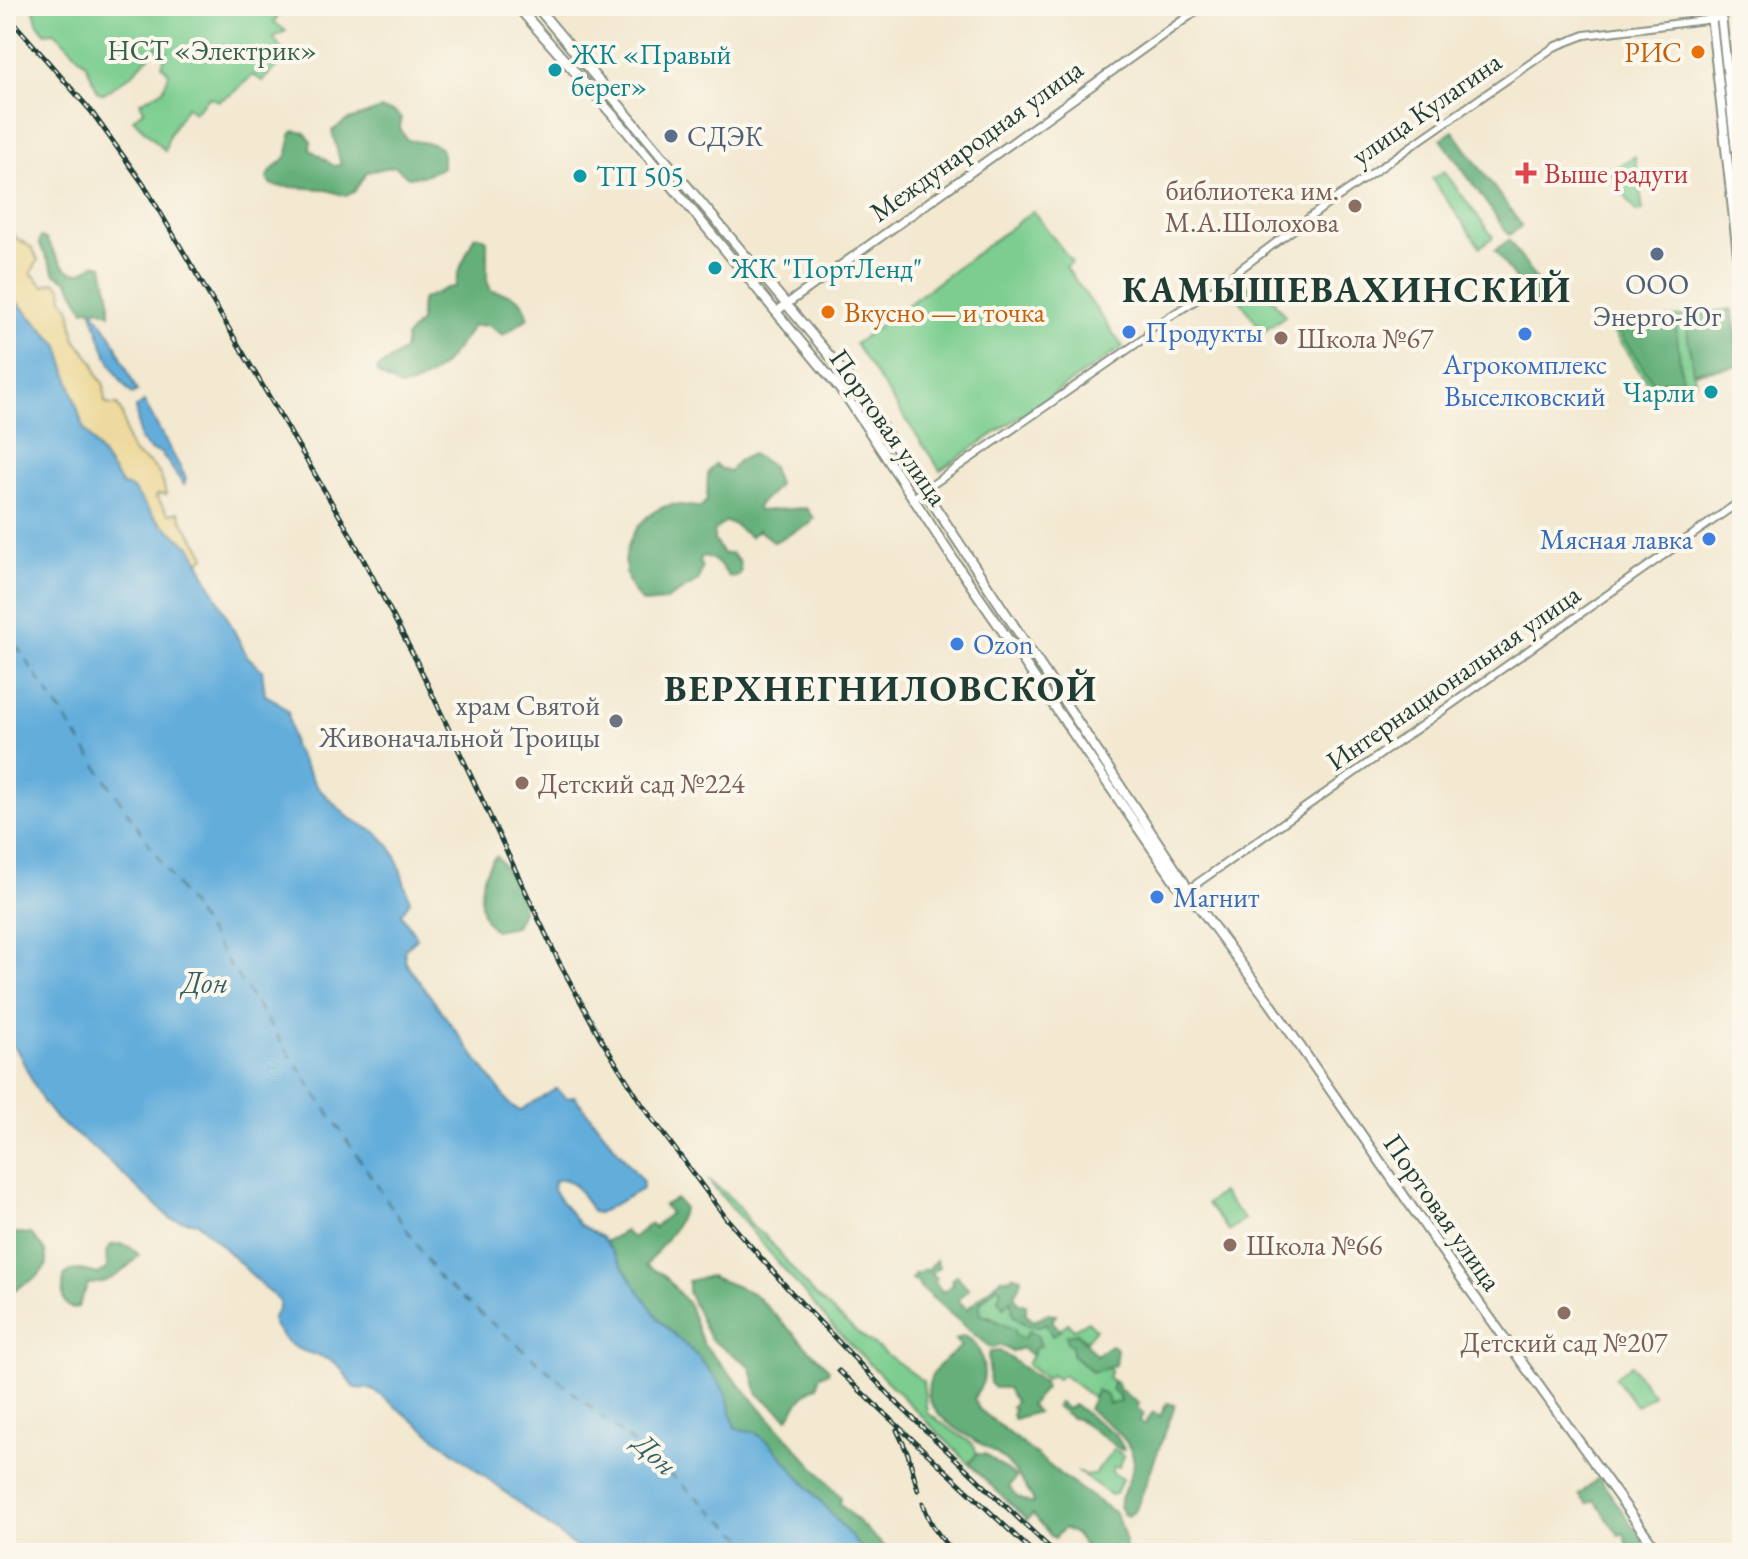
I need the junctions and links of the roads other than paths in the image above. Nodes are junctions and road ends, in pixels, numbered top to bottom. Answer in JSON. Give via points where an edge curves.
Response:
{"nodes":[{"id":1,"x":517,"y":6,"type":"edge"},
{"id":2,"x":536,"y":6,"type":"edge"},
{"id":3,"x":1203,"y":6,"type":"edge"},
{"id":4,"x":1710,"y":6,"type":"edge"},
{"id":5,"x":1720,"y":6,"type":"edge"},
{"id":6,"x":1716,"y":18,"type":"junction"},
{"id":7,"x":1742,"y":205,"type":"edge"},
{"id":8,"x":1742,"y":290,"type":"edge"},
{"id":9,"x":787,"y":303,"type":"junction"},
{"id":10,"x":777,"y":311,"type":"junction"},
{"id":11,"x":867,"y":403,"type":"junction"},
{"id":12,"x":857,"y":412,"type":"junction"},
{"id":13,"x":924,"y":490,"type":"junction"},
{"id":14,"x":913,"y":498,"type":"junction"},
{"id":15,"x":1742,"y":500,"type":"edge"},
{"id":16,"x":1190,"y":893,"type":"junction"},
{"id":17,"x":1659,"y":1553,"type":"edge"}],
"edges":[{"from":1,"to":10,"type":"main road","name":"Портовая улица"},
{"from":2,"to":9,"type":"main road","name":"Портовая улица"},
{"from":3,"to":9,"type":"main road","name":"Международная улица"},
{"from":4,"to":6,"type":"main road"},
{"from":5,"to":6,"type":"main road"},
{"from":6,"to":7,"type":"main road"},
{"from":6,"to":8,"type":"main road"},
{"from":6,"to":13,"type":"street","name":"улица Кулагина","via":[[1585,35],[1554,47]]},
{"from":9,"to":10,"type":"main road","name":"Международная улица"},
{"from":9,"to":11,"type":"main road","name":"Портовая улица"},
{"from":10,"to":12,"type":"main road","name":"Портовая улица"},
{"from":11,"to":12,"type":"main road","via":[[858,404]]},
{"from":11,"to":13,"type":"main road","name":"Портовая улица"},
{"from":12,"to":14,"type":"main road","name":"Портовая улица"},
{"from":13,"to":14,"type":"street","name":"улица Кулагина"},
{"from":13,"to":16,"type":"main road","name":"Портовая улица"},
{"from":14,"to":16,"type":"main road","name":"Портовая улица","via":[[1170,875],[1183,893]]},
{"from":15,"to":16,"type":"street","name":"Интернациональная улица"},
{"from":16,"to":17,"type":"main road","name":"Портовая улица"}]}
